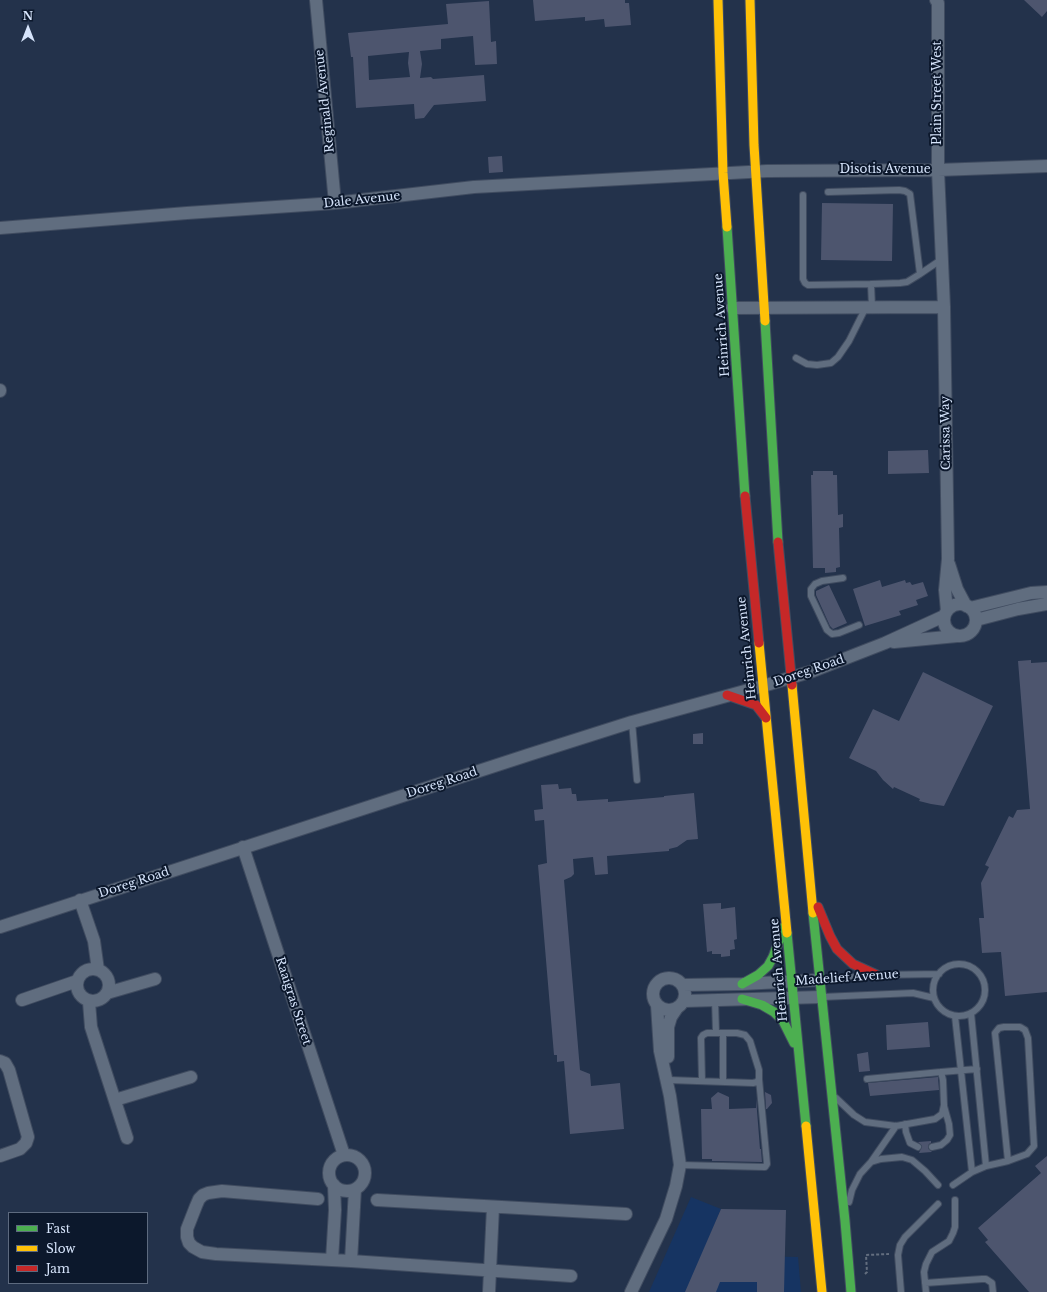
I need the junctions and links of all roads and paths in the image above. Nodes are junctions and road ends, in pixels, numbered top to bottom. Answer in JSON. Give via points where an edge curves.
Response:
{"nodes":[{"id":1,"x":316,"y":0,"type":"edge"},
{"id":2,"x":718,"y":0,"type":"edge"},
{"id":3,"x":750,"y":0,"type":"edge"},
{"id":4,"x":936,"y":0,"type":"edge"},
{"id":5,"x":1047,"y":166,"type":"edge"},
{"id":6,"x":938,"y":170,"type":"junction"},
{"id":7,"x":756,"y":171,"type":"junction"},
{"id":8,"x":724,"y":173,"type":"junction"},
{"id":9,"x":828,"y":192,"type":"dead end"},
{"id":10,"x":803,"y":195,"type":"dead end"},
{"id":11,"x":335,"y":203,"type":"junction"},
{"id":12,"x":0,"y":228,"type":"edge"},
{"id":13,"x":942,"y":259,"type":"junction"},
{"id":14,"x":920,"y":274,"type":"junction"},
{"id":15,"x":871,"y":284,"type":"junction"},
{"id":16,"x":869,"y":307,"type":"junction"},
{"id":17,"x":944,"y":307,"type":"junction"},
{"id":18,"x":732,"y":308,"type":"junction"},
{"id":19,"x":764,"y":308,"type":"junction"},
{"id":20,"x":796,"y":358,"type":"dead end"},
{"id":21,"x":948,"y":559,"type":"junction"},
{"id":22,"x":843,"y":578,"type":"dead end"},
{"id":23,"x":1047,"y":592,"type":"edge"},
{"id":24,"x":1047,"y":604,"type":"edge"},
{"id":25,"x":968,"y":607,"type":"junction"},
{"id":26,"x":946,"y":613,"type":"junction"},
{"id":27,"x":976,"y":620,"type":"junction"},
{"id":28,"x":859,"y":625,"type":"dead end"},
{"id":29,"x":957,"y":636,"type":"junction"},
{"id":30,"x":885,"y":643,"type":"junction"},
{"id":31,"x":791,"y":678,"type":"junction"},
{"id":32,"x":763,"y":686,"type":"junction"},
{"id":33,"x":727,"y":695,"type":"junction"},
{"id":34,"x":766,"y":718,"type":"junction"},
{"id":35,"x":632,"y":722,"type":"junction"},
{"id":36,"x":637,"y":780,"type":"dead end"},
{"id":37,"x":243,"y":847,"type":"junction"},
{"id":38,"x":811,"y":890,"type":"junction"},
{"id":39,"x":80,"y":900,"type":"junction"},
{"id":40,"x":786,"y":923,"type":"junction"},
{"id":41,"x":0,"y":927,"type":"edge"},
{"id":42,"x":98,"y":970,"type":"junction"},
{"id":43,"x":939,"y":974,"type":"junction"},
{"id":44,"x":877,"y":975,"type":"junction"},
{"id":45,"x":155,"y":979,"type":"dead end"},
{"id":46,"x":820,"y":980,"type":"junction"},
{"id":47,"x":77,"y":981,"type":"junction"},
{"id":48,"x":792,"y":982,"type":"junction"},
{"id":49,"x":742,"y":984,"type":"junction"},
{"id":50,"x":683,"y":985,"type":"junction"},
{"id":51,"x":107,"y":993,"type":"junction"},
{"id":52,"x":821,"y":997,"type":"junction"},
{"id":53,"x":794,"y":998,"type":"junction"},
{"id":54,"x":934,"y":998,"type":"junction"},
{"id":55,"x":742,"y":999,"type":"junction"},
{"id":56,"x":22,"y":1000,"type":"dead end"},
{"id":57,"x":715,"y":1000,"type":"junction"},
{"id":58,"x":89,"y":1002,"type":"junction"},
{"id":59,"x":657,"y":1005,"type":"junction"},
{"id":60,"x":680,"y":1005,"type":"junction"},
{"id":61,"x":971,"y":1013,"type":"junction"},
{"id":62,"x":955,"y":1016,"type":"junction"},
{"id":63,"x":716,"y":1033,"type":"junction"},
{"id":64,"x":723,"y":1033,"type":"junction"},
{"id":65,"x":798,"y":1050,"type":"junction"},
{"id":66,"x":0,"y":1061,"type":"edge"},
{"id":67,"x":977,"y":1069,"type":"junction"},
{"id":68,"x":961,"y":1071,"type":"junction"},
{"id":69,"x":941,"y":1072,"type":"junction"},
{"id":70,"x":191,"y":1077,"type":"dead end"},
{"id":71,"x":759,"y":1079,"type":"junction"},
{"id":72,"x":867,"y":1079,"type":"dead end"},
{"id":73,"x":669,"y":1080,"type":"junction"},
{"id":74,"x":702,"y":1081,"type":"junction"},
{"id":75,"x":724,"y":1082,"type":"junction"},
{"id":76,"x":832,"y":1094,"type":"junction"},
{"id":77,"x":670,"y":1096,"type":"junction"},
{"id":78,"x":115,"y":1100,"type":"junction"},
{"id":79,"x":944,"y":1106,"type":"junction"},
{"id":80,"x":905,"y":1124,"type":"junction"},
{"id":81,"x":896,"y":1126,"type":"junction"},
{"id":82,"x":127,"y":1138,"type":"dead end"},
{"id":83,"x":918,"y":1147,"type":"dead end"},
{"id":84,"x":932,"y":1147,"type":"dead end"},
{"id":85,"x":344,"y":1155,"type":"junction"},
{"id":86,"x":0,"y":1156,"type":"edge"},
{"id":87,"x":1008,"y":1161,"type":"junction"},
{"id":88,"x":871,"y":1162,"type":"junction"},
{"id":89,"x":680,"y":1166,"type":"junction"},
{"id":90,"x":986,"y":1166,"type":"junction"},
{"id":91,"x":972,"y":1172,"type":"junction"},
{"id":92,"x":938,"y":1184,"type":"dead end"},
{"id":93,"x":334,"y":1185,"type":"junction"},
{"id":94,"x":953,"y":1185,"type":"dead end"},
{"id":95,"x":355,"y":1189,"type":"junction"},
{"id":96,"x":318,"y":1199,"type":"dead end"},
{"id":97,"x":377,"y":1200,"type":"dead end"},
{"id":98,"x":955,"y":1200,"type":"dead end"},
{"id":99,"x":938,"y":1204,"type":"dead end"},
{"id":100,"x":493,"y":1207,"type":"junction"},
{"id":101,"x":626,"y":1214,"type":"dead end"},
{"id":102,"x":846,"y":1221,"type":"junction"},
{"id":103,"x":886,"y":1254,"type":"dead end"},
{"id":104,"x":332,"y":1260,"type":"junction"},
{"id":105,"x":351,"y":1261,"type":"junction"},
{"id":106,"x":490,"y":1271,"type":"junction"},
{"id":107,"x":571,"y":1276,"type":"dead end"},
{"id":108,"x":925,"y":1283,"type":"junction"},
{"id":109,"x":851,"y":1290,"type":"edge"},
{"id":110,"x":489,"y":1292,"type":"edge"},
{"id":111,"x":631,"y":1292,"type":"edge"},
{"id":112,"x":822,"y":1292,"type":"edge"},
{"id":113,"x":901,"y":1292,"type":"edge"},
{"id":114,"x":926,"y":1292,"type":"edge"},
{"id":115,"x":993,"y":1292,"type":"edge"}],
"edges":[{"from":1,"to":11,"type":"street","name":"Reginald Avenue"},
{"from":2,"to":8,"type":"street","name":"Heinrich Avenue"},
{"from":3,"to":7,"type":"street"},
{"from":4,"to":6,"type":"street","name":"Plain Street West"},
{"from":5,"to":6,"type":"street","name":"Disotis Avenue"},
{"from":6,"to":7,"type":"street","name":"Disotis Avenue"},
{"from":6,"to":13,"type":"street","name":"Plain Street West"},
{"from":7,"to":8,"type":"street","name":"Disotis Avenue"},
{"from":7,"to":19,"type":"street"},
{"from":8,"to":11,"type":"street","name":"Dale Avenue","via":[[474,187]]},
{"from":8,"to":18,"type":"street","name":"Heinrich Avenue"},
{"from":9,"to":14,"type":"lane","via":[[899,190],[910,194]]},
{"from":10,"to":15,"type":"lane","via":[[805,283]]},
{"from":11,"to":12,"type":"street","name":"Dale Avenue"},
{"from":13,"to":14,"type":"lane"},
{"from":13,"to":17,"type":"street","name":"Plain Street West"},
{"from":14,"to":15,"type":"lane","via":[[907,282]]},
{"from":15,"to":16,"type":"lane"},
{"from":16,"to":17,"type":"street"},
{"from":16,"to":19,"type":"street"},
{"from":16,"to":20,"type":"lane","via":[[849,341],[831,363],[807,364]]},
{"from":17,"to":21,"type":"street","name":"Carissa Way"},
{"from":18,"to":19,"type":"street"},
{"from":18,"to":32,"type":"street","name":"Heinrich Avenue","via":[[746,506]]},
{"from":19,"to":31,"type":"street"},
{"from":21,"to":25,"type":"street","name":"Carissa Way","via":[[957,589]]},
{"from":21,"to":26,"type":"street","name":"Carissa Way"},
{"from":22,"to":28,"type":"lane","via":[[815,584],[811,589],[812,596],[827,630],[832,634]]},
{"from":23,"to":25,"type":"street","name":"Doreg Road"},
{"from":24,"to":27,"type":"street"},
{"from":25,"to":26,"type":"street","name":"Doreg Road","via":[[955,605]]},
{"from":25,"to":27,"type":"street"},
{"from":26,"to":29,"type":"street","via":[[944,621],[948,631]]},
{"from":26,"to":30,"type":"street","name":"Doreg Road"},
{"from":27,"to":29,"type":"street","name":"Doreg Road","via":[[971,632]]},
{"from":29,"to":30,"type":"street","name":"Doreg Road"},
{"from":30,"to":31,"type":"street","name":"Doreg Road"},
{"from":31,"to":32,"type":"street","name":"Doreg Road"},
{"from":31,"to":38,"type":"street"},
{"from":32,"to":33,"type":"street","name":"Doreg Road"},
{"from":32,"to":34,"type":"street","name":"Heinrich Avenue"},
{"from":33,"to":34,"type":"street","via":[[756,705]]},
{"from":33,"to":35,"type":"street","name":"Doreg Road"},
{"from":34,"to":40,"type":"street","name":"Heinrich Avenue"},
{"from":35,"to":36,"type":"lane"},
{"from":35,"to":37,"type":"street","name":"Doreg Road"},
{"from":37,"to":39,"type":"street","name":"Doreg Road"},
{"from":37,"to":85,"type":"street","name":"Raaigras Street"},
{"from":38,"to":44,"type":"street","via":[[837,949],[853,964]]},
{"from":38,"to":46,"type":"street"},
{"from":39,"to":41,"type":"street","name":"Doreg Road"},
{"from":39,"to":42,"type":"street","via":[[94,941]]},
{"from":40,"to":48,"type":"street","name":"Heinrich Avenue"},
{"from":40,"to":49,"type":"street","via":[[768,966]]},
{"from":42,"to":47,"type":"street","via":[[82,972]]},
{"from":42,"to":51,"type":"street","via":[[109,982]]},
{"from":43,"to":44,"type":"lane","name":"Madelief Avenue"},
{"from":43,"to":54,"type":"lane","via":[[933,989]]},
{"from":43,"to":61,"type":"lane","via":[[945,968],[954,965],[971,967],[978,972],[985,986],[984,994],[982,1002]]},
{"from":44,"to":46,"type":"lane","name":"Madelief Avenue"},
{"from":45,"to":51,"type":"street"},
{"from":46,"to":48,"type":"street","name":"Madelief Avenue"},
{"from":46,"to":52,"type":"street"},
{"from":47,"to":56,"type":"street"},
{"from":47,"to":58,"type":"street","via":[[77,992]]},
{"from":48,"to":49,"type":"street","name":"Madelief Avenue"},
{"from":48,"to":53,"type":"street","name":"Heinrich Avenue"},
{"from":49,"to":50,"type":"street","name":"Madelief Avenue"},
{"from":50,"to":59,"type":"street","via":[[674,978],[663,978],[659,981],[653,990]]},
{"from":50,"to":60,"type":"street","via":[[685,996]]},
{"from":51,"to":58,"type":"street","via":[[100,1000]]},
{"from":52,"to":53,"type":"street","name":"Madelief Avenue"},
{"from":52,"to":54,"type":"lane","name":"Madelief Avenue","via":[[913,993]]},
{"from":52,"to":76,"type":"street"},
{"from":53,"to":55,"type":"street","name":"Madelief Avenue"},
{"from":53,"to":65,"type":"street","name":"Heinrich Avenue"},
{"from":54,"to":62,"type":"lane","via":[[942,1009]]},
{"from":55,"to":57,"type":"street","name":"Madelief Avenue"},
{"from":55,"to":65,"type":"street","via":[[774,1012],[783,1021]]},
{"from":57,"to":60,"type":"street","name":"Madelief Avenue"},
{"from":57,"to":63,"type":"lane"},
{"from":58,"to":78,"type":"street","via":[[91,1027]]},
{"from":59,"to":60,"type":"street","via":[[666,1010]]},
{"from":59,"to":77,"type":"street","via":[[660,1051]]},
{"from":60,"to":73,"type":"street","via":[[671,1017],[668,1027]]},
{"from":61,"to":62,"type":"lane"},
{"from":61,"to":67,"type":"lane"},
{"from":62,"to":68,"type":"lane"},
{"from":63,"to":64,"type":"lane"},
{"from":63,"to":74,"type":"lane","via":[[707,1033],[701,1038]]},
{"from":64,"to":71,"type":"lane","via":[[745,1035],[750,1042],[759,1070]]},
{"from":64,"to":75,"type":"lane"},
{"from":65,"to":112,"type":"street","name":"Heinrich Avenue"},
{"from":66,"to":86,"type":"street","via":[[5,1063],[9,1070],[28,1137],[20,1149]]},
{"from":67,"to":68,"type":"lane"},
{"from":67,"to":90,"type":"lane"},
{"from":68,"to":69,"type":"lane"},
{"from":68,"to":91,"type":"lane"},
{"from":69,"to":72,"type":"lane"},
{"from":69,"to":79,"type":"lane"},
{"from":70,"to":78,"type":"street"},
{"from":71,"to":75,"type":"lane","via":[[753,1083]]},
{"from":71,"to":89,"type":"lane","via":[[765,1168]]},
{"from":73,"to":74,"type":"lane"},
{"from":73,"to":77,"type":"street"},
{"from":74,"to":75,"type":"lane"},
{"from":76,"to":81,"type":"lane","via":[[865,1122]]},
{"from":76,"to":102,"type":"street"},
{"from":77,"to":89,"type":"street"},
{"from":78,"to":82,"type":"street"},
{"from":79,"to":80,"type":"lane","via":[[942,1114],[935,1119]]},
{"from":79,"to":84,"type":"lane","via":[[950,1135],[941,1145]]},
{"from":80,"to":81,"type":"lane"},
{"from":80,"to":83,"type":"lane","via":[[910,1143]]},
{"from":81,"to":88,"type":"lane"},
{"from":85,"to":93,"type":"street","via":[[334,1161],[330,1170]]},
{"from":85,"to":95,"type":"street","via":[[356,1157],[364,1167],[364,1180]]},
{"from":87,"to":87,"type":"lane","via":[[995,1033],[999,1028],[1020,1027],[1025,1030],[1028,1038],[1034,1146],[1027,1154]]},
{"from":87,"to":90,"type":"lane"},
{"from":88,"to":92,"type":"lane","via":[[892,1157],[912,1160]]},
{"from":88,"to":102,"type":"lane","via":[[856,1180]]},
{"from":89,"to":111,"type":"street","via":[[666,1219]]},
{"from":90,"to":91,"type":"lane"},
{"from":91,"to":94,"type":"lane"},
{"from":93,"to":95,"type":"street","via":[[344,1191]]},
{"from":93,"to":104,"type":"street"},
{"from":95,"to":105,"type":"street"},
{"from":96,"to":104,"type":"street","via":[[222,1191],[208,1193],[199,1199],[187,1229],[187,1237],[189,1243],[202,1252]]},
{"from":97,"to":100,"type":"street"},
{"from":98,"to":108,"type":"lane","via":[[953,1234],[949,1241],[928,1257],[924,1272]]},
{"from":99,"to":113,"type":"lane","via":[[900,1245],[898,1255]]},
{"from":100,"to":101,"type":"street"},
{"from":100,"to":106,"type":"street"},
{"from":102,"to":109,"type":"street"},
{"from":103,"to":109,"type":"path","via":[[866,1255],[867,1272]]},
{"from":104,"to":105,"type":"street"},
{"from":105,"to":106,"type":"street"},
{"from":106,"to":107,"type":"street"},
{"from":106,"to":110,"type":"street"},
{"from":108,"to":114,"type":"lane"},
{"from":108,"to":115,"type":"lane","via":[[986,1279],[992,1284]]}]}
